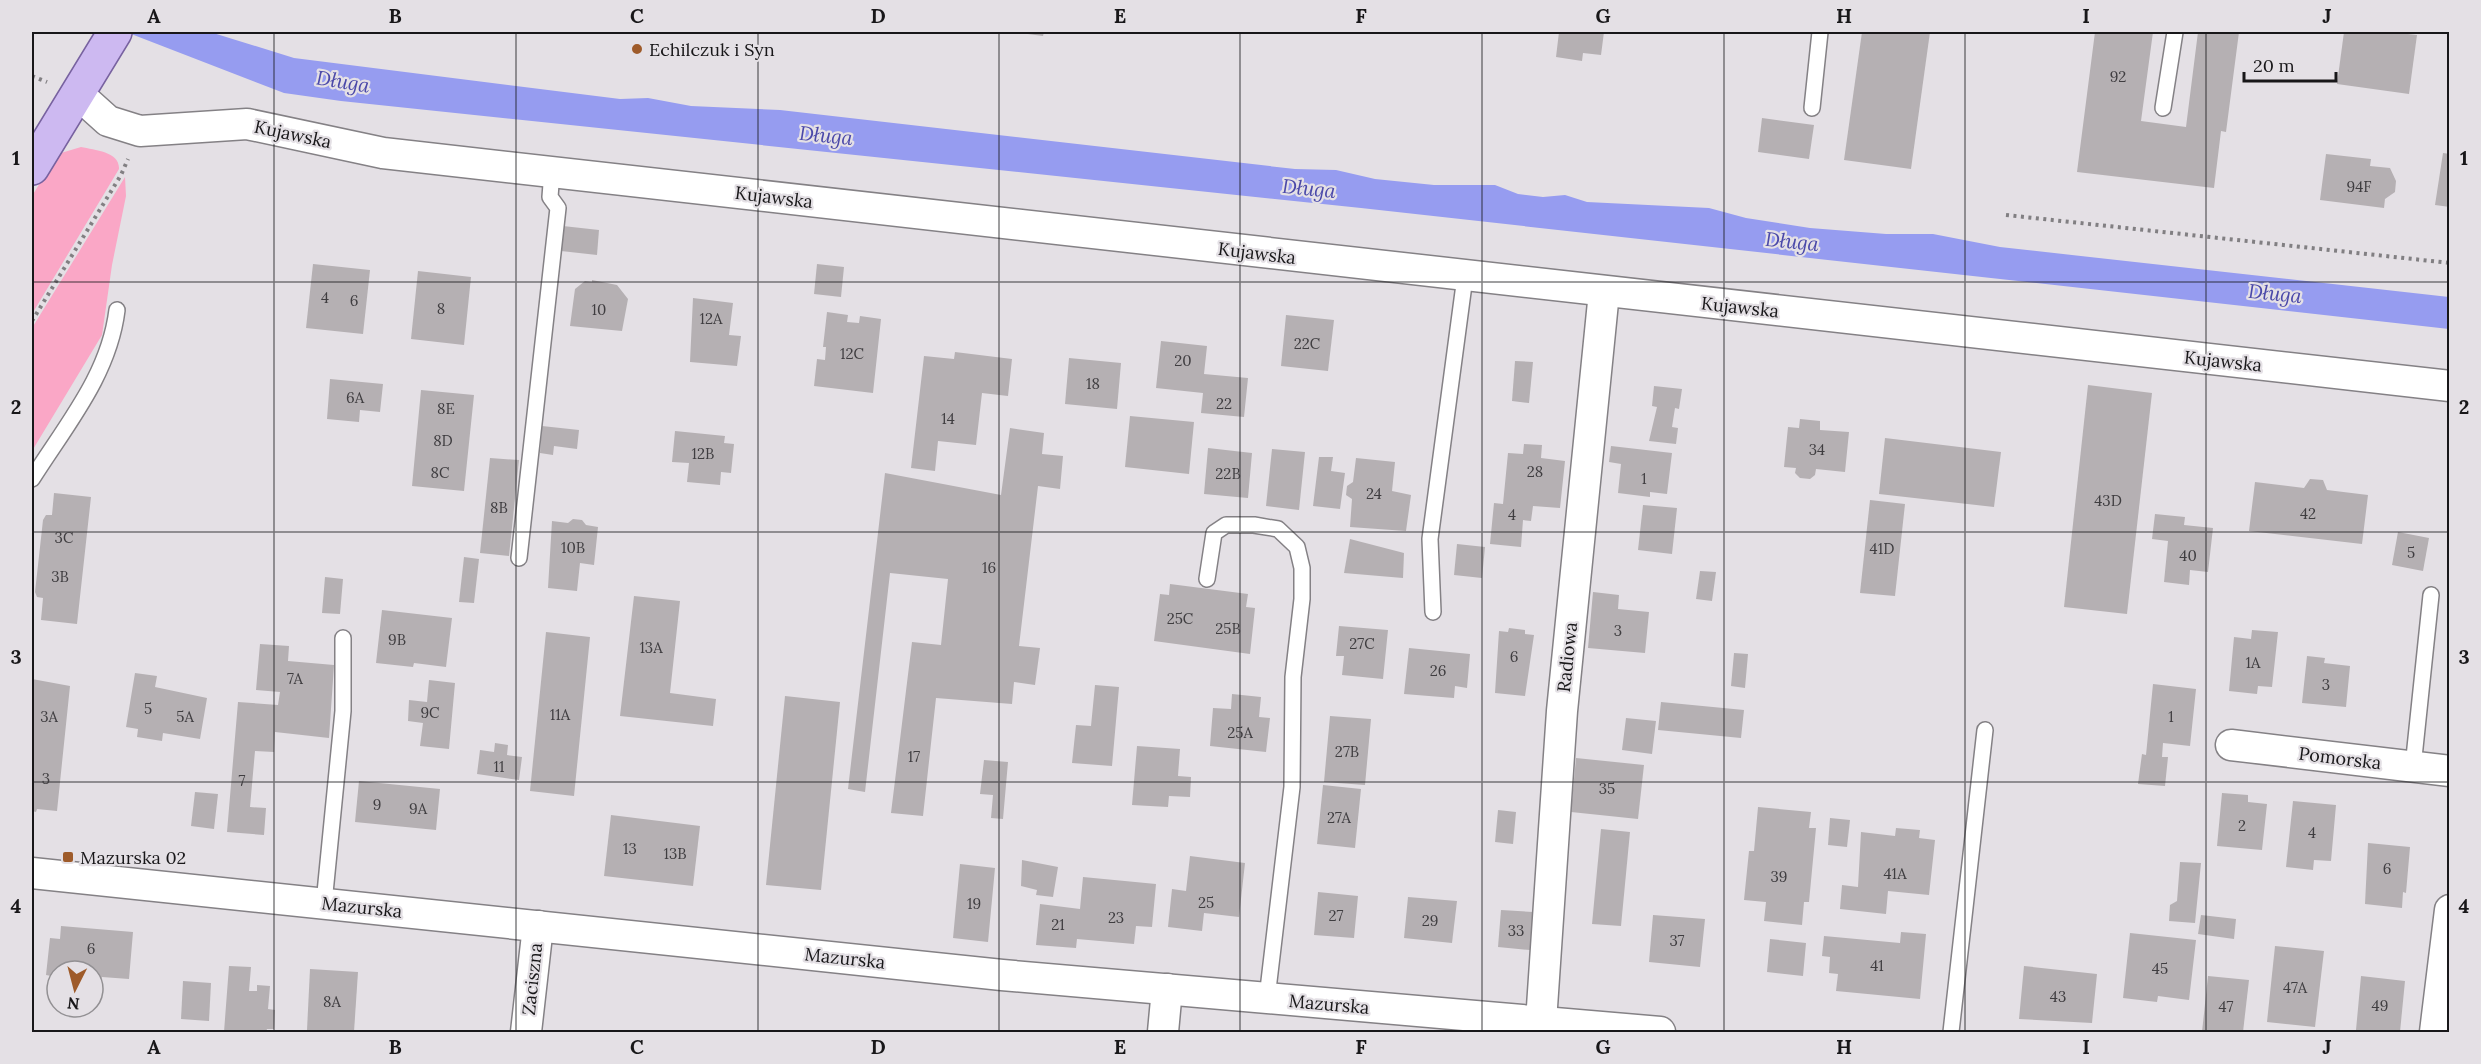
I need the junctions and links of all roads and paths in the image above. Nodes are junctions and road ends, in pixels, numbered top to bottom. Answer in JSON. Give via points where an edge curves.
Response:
{"nodes":[{"id":1,"x":1820,"y":32,"type":"edge"},
{"id":2,"x":2175,"y":32,"type":"edge"},
{"id":3,"x":107,"y":44,"type":"edge"},
{"id":4,"x":78,"y":94,"type":"junction"},
{"id":5,"x":1812,"y":108,"type":"dead end"},
{"id":6,"x":2163,"y":108,"type":"dead end"},
{"id":7,"x":140,"y":131,"type":"junction"},
{"id":8,"x":32,"y":168,"type":"edge"},
{"id":9,"x":552,"y":171,"type":"junction"},
{"id":10,"x":2006,"y":214,"type":"dead end"},
{"id":11,"x":2450,"y":262,"type":"edge"},
{"id":12,"x":1465,"y":277,"type":"junction"},
{"id":13,"x":1604,"y":292,"type":"junction"},
{"id":14,"x":117,"y":310,"type":"dead end"},
{"id":15,"x":32,"y":321,"type":"edge"},
{"id":16,"x":2450,"y":386,"type":"edge"},
{"id":17,"x":32,"y":479,"type":"edge"},
{"id":18,"x":519,"y":558,"type":"dead end"},
{"id":19,"x":1207,"y":579,"type":"dead end"},
{"id":20,"x":2431,"y":595,"type":"dead end"},
{"id":21,"x":1433,"y":612,"type":"dead end"},
{"id":22,"x":343,"y":638,"type":"dead end"},
{"id":23,"x":1985,"y":730,"type":"dead end"},
{"id":24,"x":2231,"y":745,"type":"dead end"},
{"id":25,"x":2413,"y":767,"type":"junction"},
{"id":26,"x":2450,"y":771,"type":"edge"},
{"id":27,"x":32,"y":873,"type":"edge"},
{"id":28,"x":324,"y":903,"type":"junction"},
{"id":29,"x":2450,"y":910,"type":"edge"},
{"id":30,"x":538,"y":926,"type":"junction"},
{"id":31,"x":1167,"y":989,"type":"junction"},
{"id":32,"x":1267,"y":998,"type":"junction"},
{"id":33,"x":1540,"y":1022,"type":"junction"},
{"id":34,"x":526,"y":1032,"type":"edge"},
{"id":35,"x":1163,"y":1032,"type":"edge"},
{"id":36,"x":1660,"y":1032,"type":"edge"},
{"id":37,"x":1951,"y":1032,"type":"edge"},
{"id":38,"x":2434,"y":1032,"type":"edge"}],
"edges":[{"from":1,"to":5,"type":"lane"},
{"from":2,"to":6,"type":"lane"},
{"from":3,"to":4,"type":"main road"},
{"from":4,"to":7,"type":"street","name":"Kujawska","via":[[108,121]]},
{"from":4,"to":8,"type":"main road"},
{"from":7,"to":9,"type":"street","name":"Kujawska","via":[[247,124],[383,153]]},
{"from":7,"to":15,"type":"path","via":[[121,175]]},
{"from":9,"to":12,"type":"street","name":"Kujawska"},
{"from":9,"to":18,"type":"lane","via":[[550,197],[558,208]]},
{"from":10,"to":11,"type":"path"},
{"from":12,"to":13,"type":"street","name":"Kujawska"},
{"from":12,"to":21,"type":"lane","via":[[1430,539]]},
{"from":13,"to":16,"type":"street","name":"Kujawska"},
{"from":13,"to":33,"type":"street","name":"Radiowa","via":[[1562,711]]},
{"from":14,"to":17,"type":"lane","via":[[114,338],[102,371]]},
{"from":19,"to":32,"type":"lane","via":[[1215,533],[1226,525],[1278,529],[1297,547],[1302,568],[1293,677],[1292,787]]},
{"from":20,"to":25,"type":"lane"},
{"from":22,"to":28,"type":"lane","via":[[343,711]]},
{"from":23,"to":37,"type":"lane"},
{"from":24,"to":25,"type":"street","name":"Pomorska"},
{"from":25,"to":26,"type":"street","name":"Pomorska"},
{"from":27,"to":28,"type":"street","name":"Mazurska"},
{"from":28,"to":30,"type":"street","name":"Mazurska"},
{"from":29,"to":38,"type":"street"},
{"from":30,"to":31,"type":"street","name":"Mazurska"},
{"from":30,"to":34,"type":"street","name":"Zaciszna"},
{"from":31,"to":32,"type":"street","name":"Mazurska"},
{"from":31,"to":35,"type":"street"},
{"from":32,"to":33,"type":"street","name":"Mazurska"},
{"from":33,"to":36,"type":"street","name":"Mazurska"}]}
